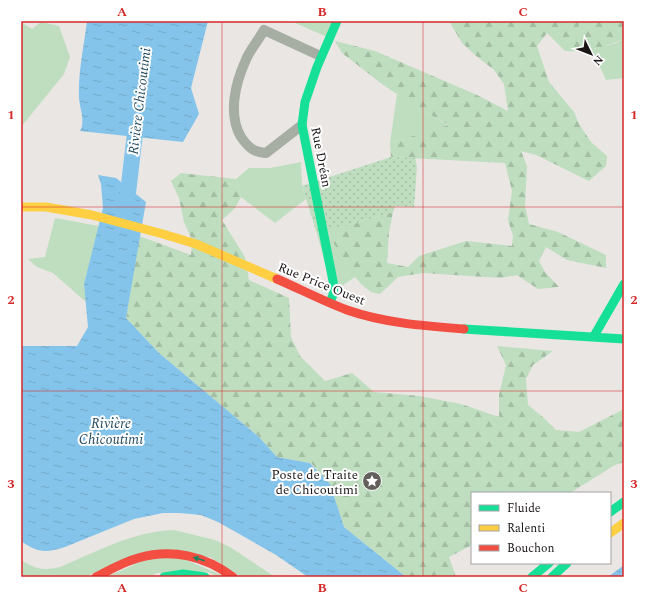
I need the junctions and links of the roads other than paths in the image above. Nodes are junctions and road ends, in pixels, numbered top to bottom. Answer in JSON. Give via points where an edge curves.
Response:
{"nodes":[{"id":1,"x":337,"y":21,"type":"edge"},
{"id":2,"x":316,"y":54,"type":"dead end"},
{"id":3,"x":302,"y":125,"type":"junction"},
{"id":4,"x":21,"y":208,"type":"edge"},
{"id":5,"x":624,"y":284,"type":"edge"},
{"id":6,"x":330,"y":302,"type":"junction"},
{"id":7,"x":594,"y":336,"type":"junction"},
{"id":8,"x":624,"y":339,"type":"edge"},
{"id":9,"x":624,"y":502,"type":"edge"},
{"id":10,"x":611,"y":511,"type":"edge"},
{"id":11,"x":624,"y":523,"type":"edge"},
{"id":12,"x":611,"y":532,"type":"edge"},
{"id":13,"x":548,"y":564,"type":"edge"},
{"id":14,"x":567,"y":564,"type":"edge"},
{"id":15,"x":96,"y":577,"type":"edge"},
{"id":16,"x":164,"y":577,"type":"edge"},
{"id":17,"x":205,"y":577,"type":"edge"},
{"id":18,"x":233,"y":577,"type":"edge"},
{"id":19,"x":532,"y":577,"type":"edge"},
{"id":20,"x":552,"y":577,"type":"edge"}],
"edges":[{"from":1,"to":3,"type":"street","name":"Rue Dréan","via":[[316,67],[305,102]]},
{"from":2,"to":3,"type":"street","via":[[264,30],[245,61],[237,84],[233,114],[239,133],[252,150],[266,153]]},
{"from":3,"to":6,"type":"street","name":"Rue Dréan","via":[[334,286]]},
{"from":4,"to":6,"type":"street","name":"Rue Price Ouest","via":[[46,207],[92,215],[196,244]]},
{"from":5,"to":7,"type":"street"},
{"from":6,"to":7,"type":"street","name":"Rue Price Ouest","via":[[347,310],[383,320],[424,326]]},
{"from":7,"to":8,"type":"street","name":"Rue Price Ouest"},
{"from":9,"to":10,"type":"street"},
{"from":11,"to":12,"type":"street"},
{"from":13,"to":19,"type":"street"},
{"from":14,"to":20,"type":"street"},
{"from":18,"to":15,"type":"street","one_way":true,"via":[[205,560],[166,554],[139,558]]},
{"from":16,"to":17,"type":"street","via":[[183,574]]}]}
